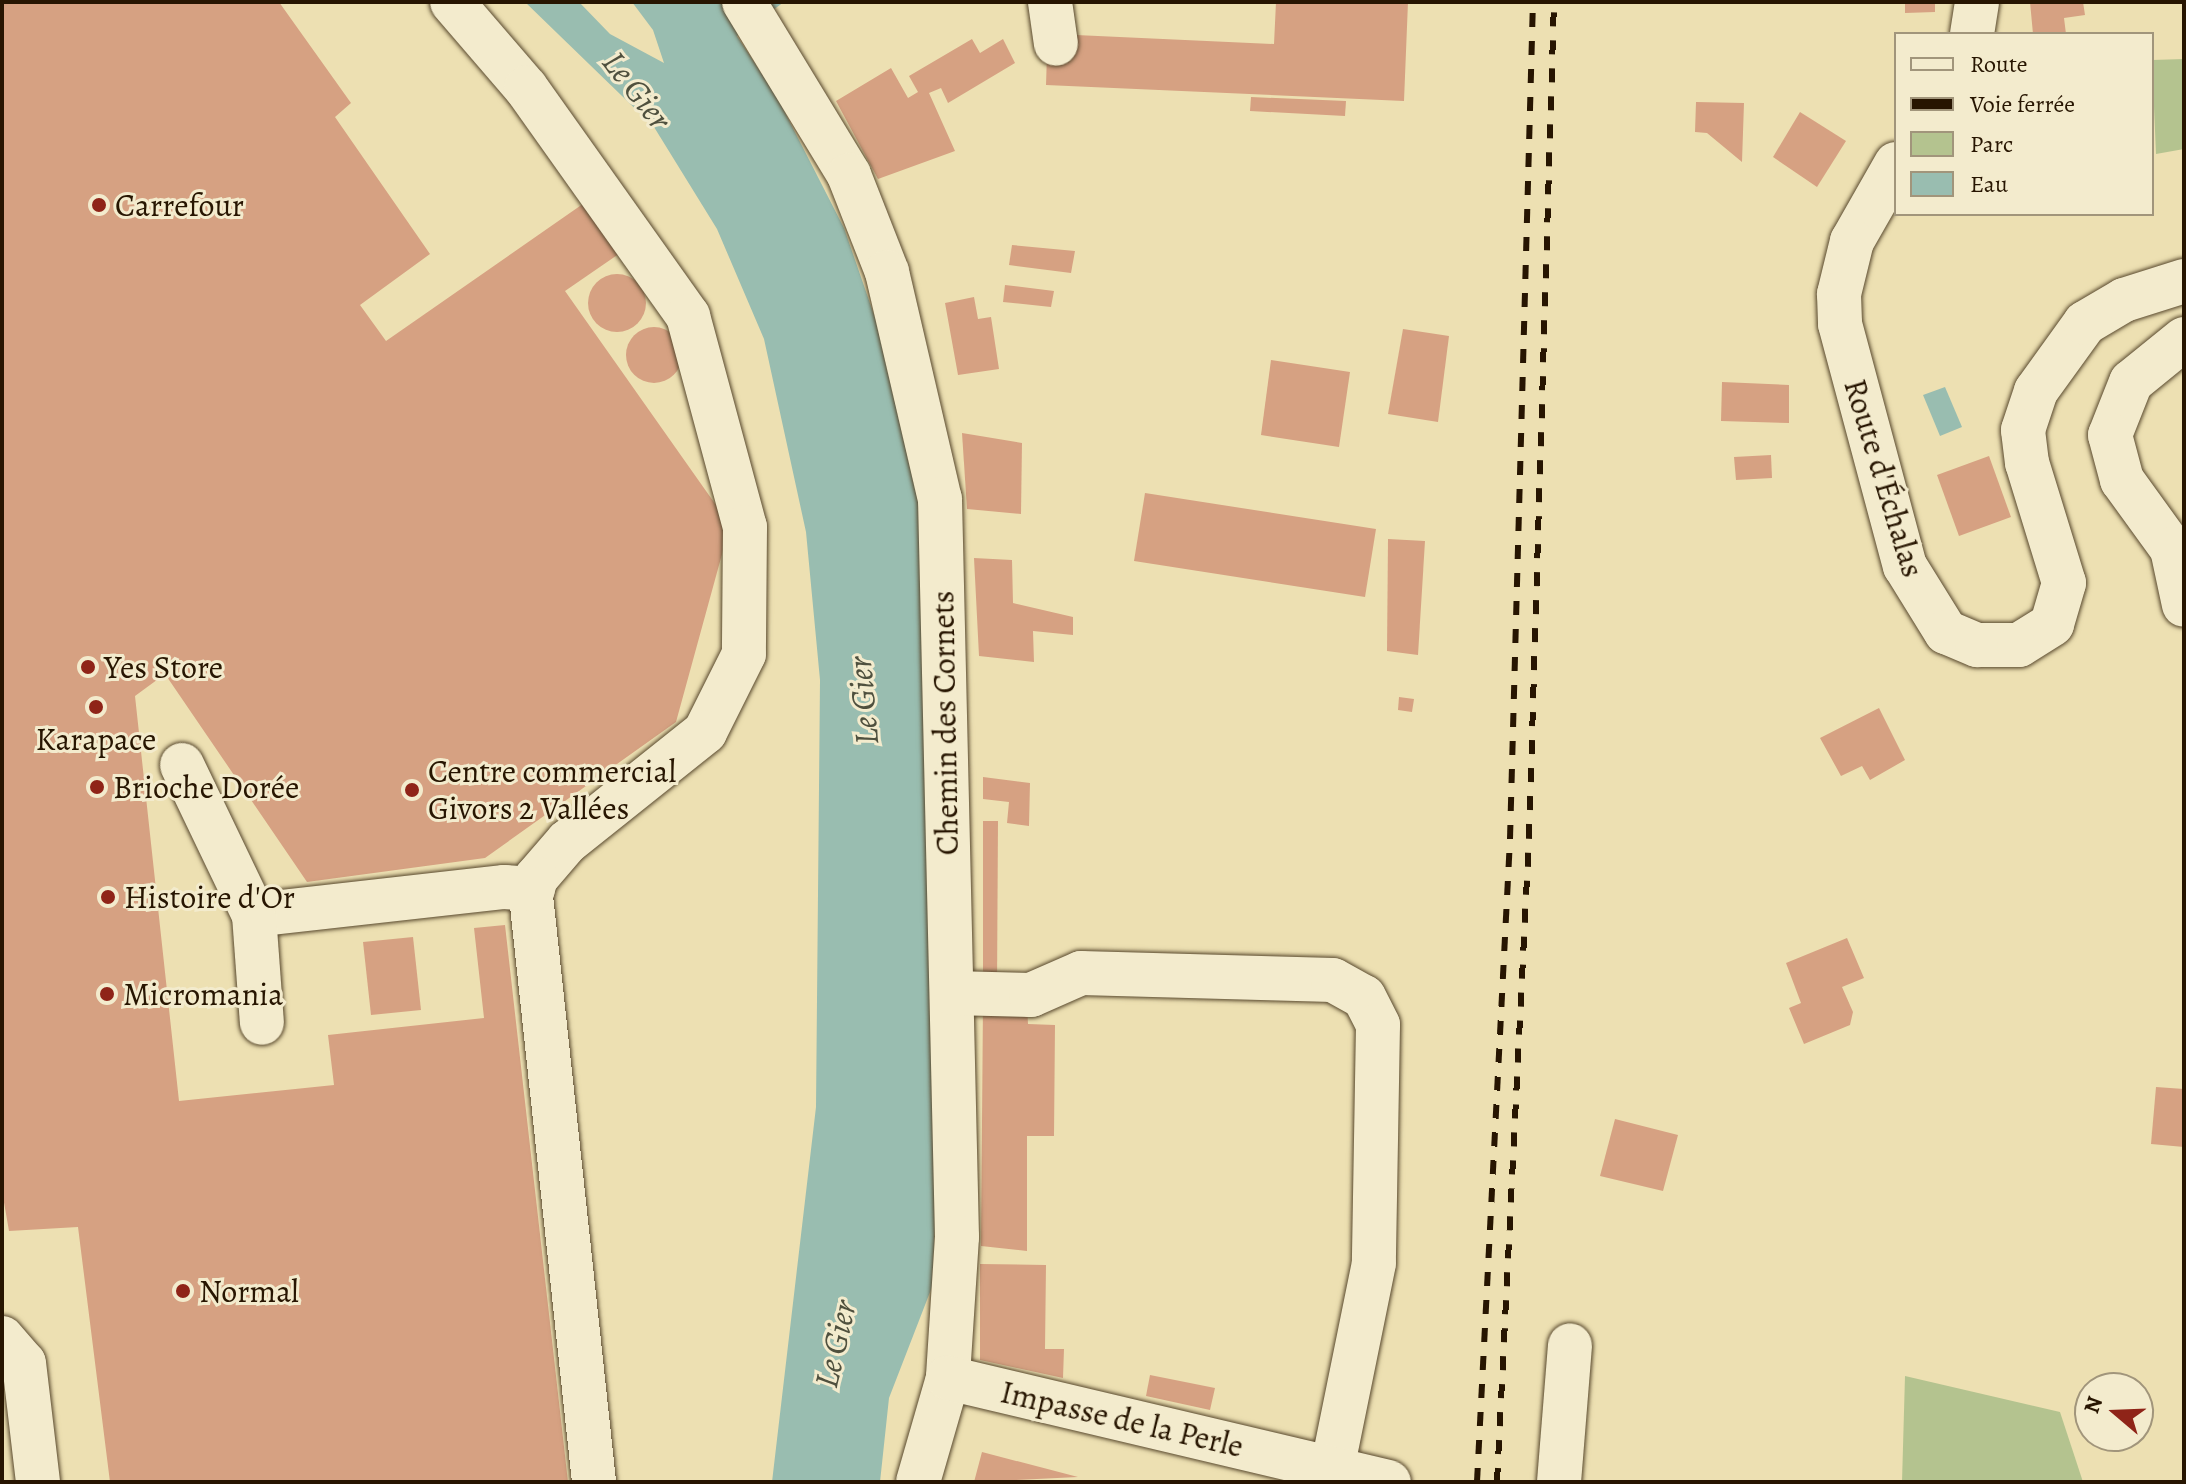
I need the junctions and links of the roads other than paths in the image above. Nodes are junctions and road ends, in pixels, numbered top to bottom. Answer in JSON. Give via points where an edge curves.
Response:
{"nodes":[{"id":1,"x":452,"y":2,"type":"edge"},
{"id":2,"x":1977,"y":2,"type":"edge"},
{"id":3,"x":753,"y":17,"type":"edge"},
{"id":4,"x":1972,"y":32,"type":"edge"},
{"id":5,"x":1894,"y":168,"type":"edge"},
{"id":6,"x":2184,"y":281,"type":"edge"},
{"id":7,"x":2184,"y":339,"type":"edge"},
{"id":8,"x":2184,"y":605,"type":"edge"},
{"id":9,"x":182,"y":765,"type":"dead end"},
{"id":10,"x":533,"y":889,"type":"junction"},
{"id":11,"x":254,"y":915,"type":"junction"},
{"id":12,"x":952,"y":993,"type":"junction"},
{"id":13,"x":262,"y":1023,"type":"dead end"},
{"id":14,"x":2,"y":1338,"type":"edge"},
{"id":15,"x":1570,"y":1345,"type":"dead end"},
{"id":16,"x":948,"y":1378,"type":"junction"},
{"id":17,"x":1332,"y":1469,"type":"junction"},
{"id":18,"x":38,"y":1482,"type":"edge"},
{"id":19,"x":594,"y":1482,"type":"edge"},
{"id":20,"x":918,"y":1482,"type":"edge"},
{"id":21,"x":1389,"y":1482,"type":"edge"},
{"id":22,"x":1559,"y":1482,"type":"edge"}],
"edges":[{"from":1,"to":10,"type":"street","via":[[526,88],[688,316],[745,527],[749,591],[744,654],[719,709],[682,753],[567,842]]},
{"from":2,"to":4,"type":"street"},
{"from":3,"to":12,"type":"street","name":"Chemin des Cornets","via":[[849,175],[887,272],[940,499]]},
{"from":5,"to":6,"type":"street","name":"Route d'Échalas","via":[[1848,253],[1840,324],[1905,566],[1946,632],[1967,640],[2019,645],[2052,624],[2064,583],[2027,463],[2023,430],[2036,391],[2085,323],[2124,300]]},
{"from":7,"to":8,"type":"street","via":[[2131,382],[2110,435],[2122,480],[2172,549]]},
{"from":9,"to":11,"type":"street"},
{"from":10,"to":11,"type":"street","via":[[504,887]]},
{"from":10,"to":19,"type":"street","via":[[529,915]]},
{"from":11,"to":13,"type":"street"},
{"from":12,"to":16,"type":"street","name":"Chemin des Cornets","via":[[957,1237]]},
{"from":12,"to":17,"type":"street","via":[[1031,995],[1081,973],[1333,980],[1364,997],[1378,1025],[1374,1263]]},
{"from":14,"to":18,"type":"street","via":[[24,1363]]},
{"from":15,"to":22,"type":"street"},
{"from":16,"to":17,"type":"street","name":"Impasse de la Perle"},
{"from":16,"to":20,"type":"street","name":"Chemin des Cornets"},
{"from":17,"to":21,"type":"street","name":"Impasse de la Perle"}]}
